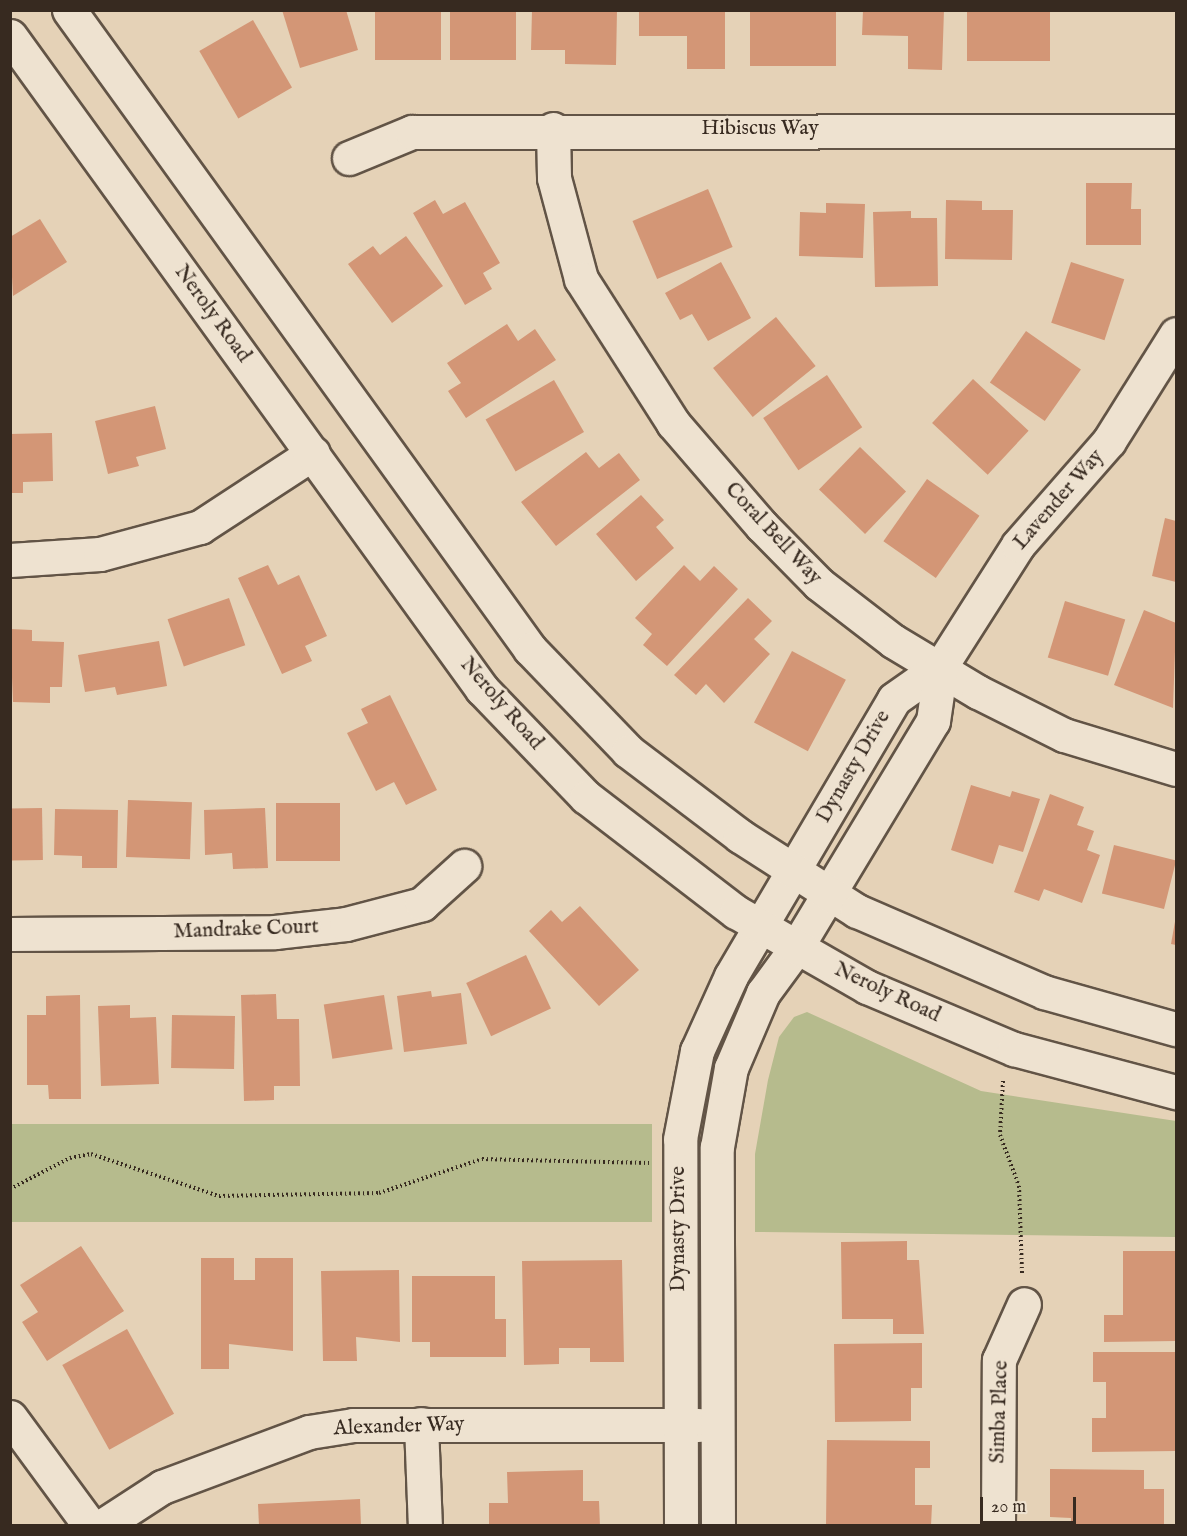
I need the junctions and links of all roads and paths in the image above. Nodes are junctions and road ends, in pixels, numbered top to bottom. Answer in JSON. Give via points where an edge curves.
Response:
{"nodes":[{"id":1,"x":69,"y":10,"type":"edge"},
{"id":2,"x":10,"y":36,"type":"edge"},
{"id":3,"x":553,"y":129,"type":"junction"},
{"id":4,"x":1176,"y":131,"type":"edge"},
{"id":5,"x":349,"y":158,"type":"dead end"},
{"id":6,"x":1176,"y":334,"type":"edge"},
{"id":7,"x":313,"y":453,"type":"junction"},
{"id":8,"x":10,"y":560,"type":"edge"},
{"id":9,"x":940,"y":666,"type":"junction"},
{"id":10,"x":1176,"y":769,"type":"edge"},
{"id":11,"x":464,"y":866,"type":"dead end"},
{"id":12,"x":793,"y":872,"type":"junction"},
{"id":13,"x":827,"y":894,"type":"junction"},
{"id":14,"x":760,"y":927,"type":"junction"},
{"id":15,"x":10,"y":934,"type":"edge"},
{"id":16,"x":796,"y":948,"type":"junction"},
{"id":17,"x":1176,"y":1029,"type":"edge"},
{"id":18,"x":1014,"y":1048,"type":"junction"},
{"id":19,"x":1176,"y":1092,"type":"edge"},
{"id":20,"x":649,"y":1163,"type":"dead end"},
{"id":21,"x":10,"y":1189,"type":"edge"},
{"id":22,"x":1024,"y":1304,"type":"joint"},
{"id":23,"x":10,"y":1417,"type":"edge"},
{"id":24,"x":421,"y":1424,"type":"junction"},
{"id":25,"x":678,"y":1424,"type":"junction"},
{"id":26,"x":718,"y":1425,"type":"junction"},
{"id":27,"x":90,"y":1526,"type":"edge"},
{"id":28,"x":102,"y":1526,"type":"edge"},
{"id":29,"x":425,"y":1526,"type":"edge"},
{"id":30,"x":681,"y":1526,"type":"edge"},
{"id":31,"x":718,"y":1526,"type":"edge"},
{"id":32,"x":998,"y":1526,"type":"edge"}],
"edges":[{"from":1,"to":12,"type":"street","via":[[530,649],[628,751]]},
{"from":2,"to":7,"type":"street","name":"Neroly Road"},
{"from":3,"to":4,"type":"street","name":"Hibiscus Way"},
{"from":3,"to":5,"type":"street","name":"Hibiscus Way","via":[[412,132]]},
{"from":3,"to":9,"type":"street","name":"Coral Bell Way","via":[[554,178],[581,279],[673,423],[819,584],[893,641]]},
{"from":6,"to":9,"type":"street","name":"Lavender Way","via":[[1109,441],[1018,545]]},
{"from":7,"to":8,"type":"street","via":[[200,527],[100,554]]},
{"from":7,"to":14,"type":"street","name":"Neroly Road","via":[[482,689],[586,797]]},
{"from":9,"to":10,"type":"street","name":"Coral Bell Way","via":[[978,693],[1064,735]]},
{"from":9,"to":12,"type":"street","name":"Dynasty Drive","via":[[894,699]]},
{"from":9,"to":13,"type":"street","name":"Dynasty Drive","via":[[933,721]]},
{"from":11,"to":15,"type":"street","name":"Mandrake Court","via":[[422,904],[346,924],[275,932]]},
{"from":12,"to":13,"type":"street"},
{"from":12,"to":14,"type":"street","name":"Dynasty Drive"},
{"from":13,"to":16,"type":"street","name":"Dynasty Drive"},
{"from":13,"to":17,"type":"street","via":[[1044,992]]},
{"from":14,"to":16,"type":"street","name":"Neroly Road"},
{"from":14,"to":25,"type":"street","name":"Dynasty Drive","via":[[697,1051],[680,1139]]},
{"from":16,"to":18,"type":"street","name":"Neroly Road","via":[[867,987]]},
{"from":16,"to":26,"type":"street","name":"Dynasty Drive","via":[[763,993],[731,1068],[717,1147]]},
{"from":18,"to":19,"type":"street","name":"Neroly Road"},
{"from":18,"to":22,"type":"path","via":[[1000,1088],[1000,1136],[1019,1186]]},
{"from":20,"to":21,"type":"path","via":[[482,1159],[379,1193],[219,1196],[91,1154],[70,1158]]},
{"from":22,"to":32,"type":"street","name":"Simba Place","via":[[999,1360]]},
{"from":23,"to":27,"type":"street"},
{"from":24,"to":25,"type":"street","name":"Alexander Way"},
{"from":24,"to":28,"type":"street","name":"Alexander Way","via":[[353,1425],[252,1449],[162,1487]]},
{"from":24,"to":29,"type":"street"},
{"from":25,"to":26,"type":"street","name":"Alexander Way"},
{"from":25,"to":30,"type":"street","name":"Dynasty Drive"},
{"from":26,"to":31,"type":"street","name":"Dynasty Drive"}]}
